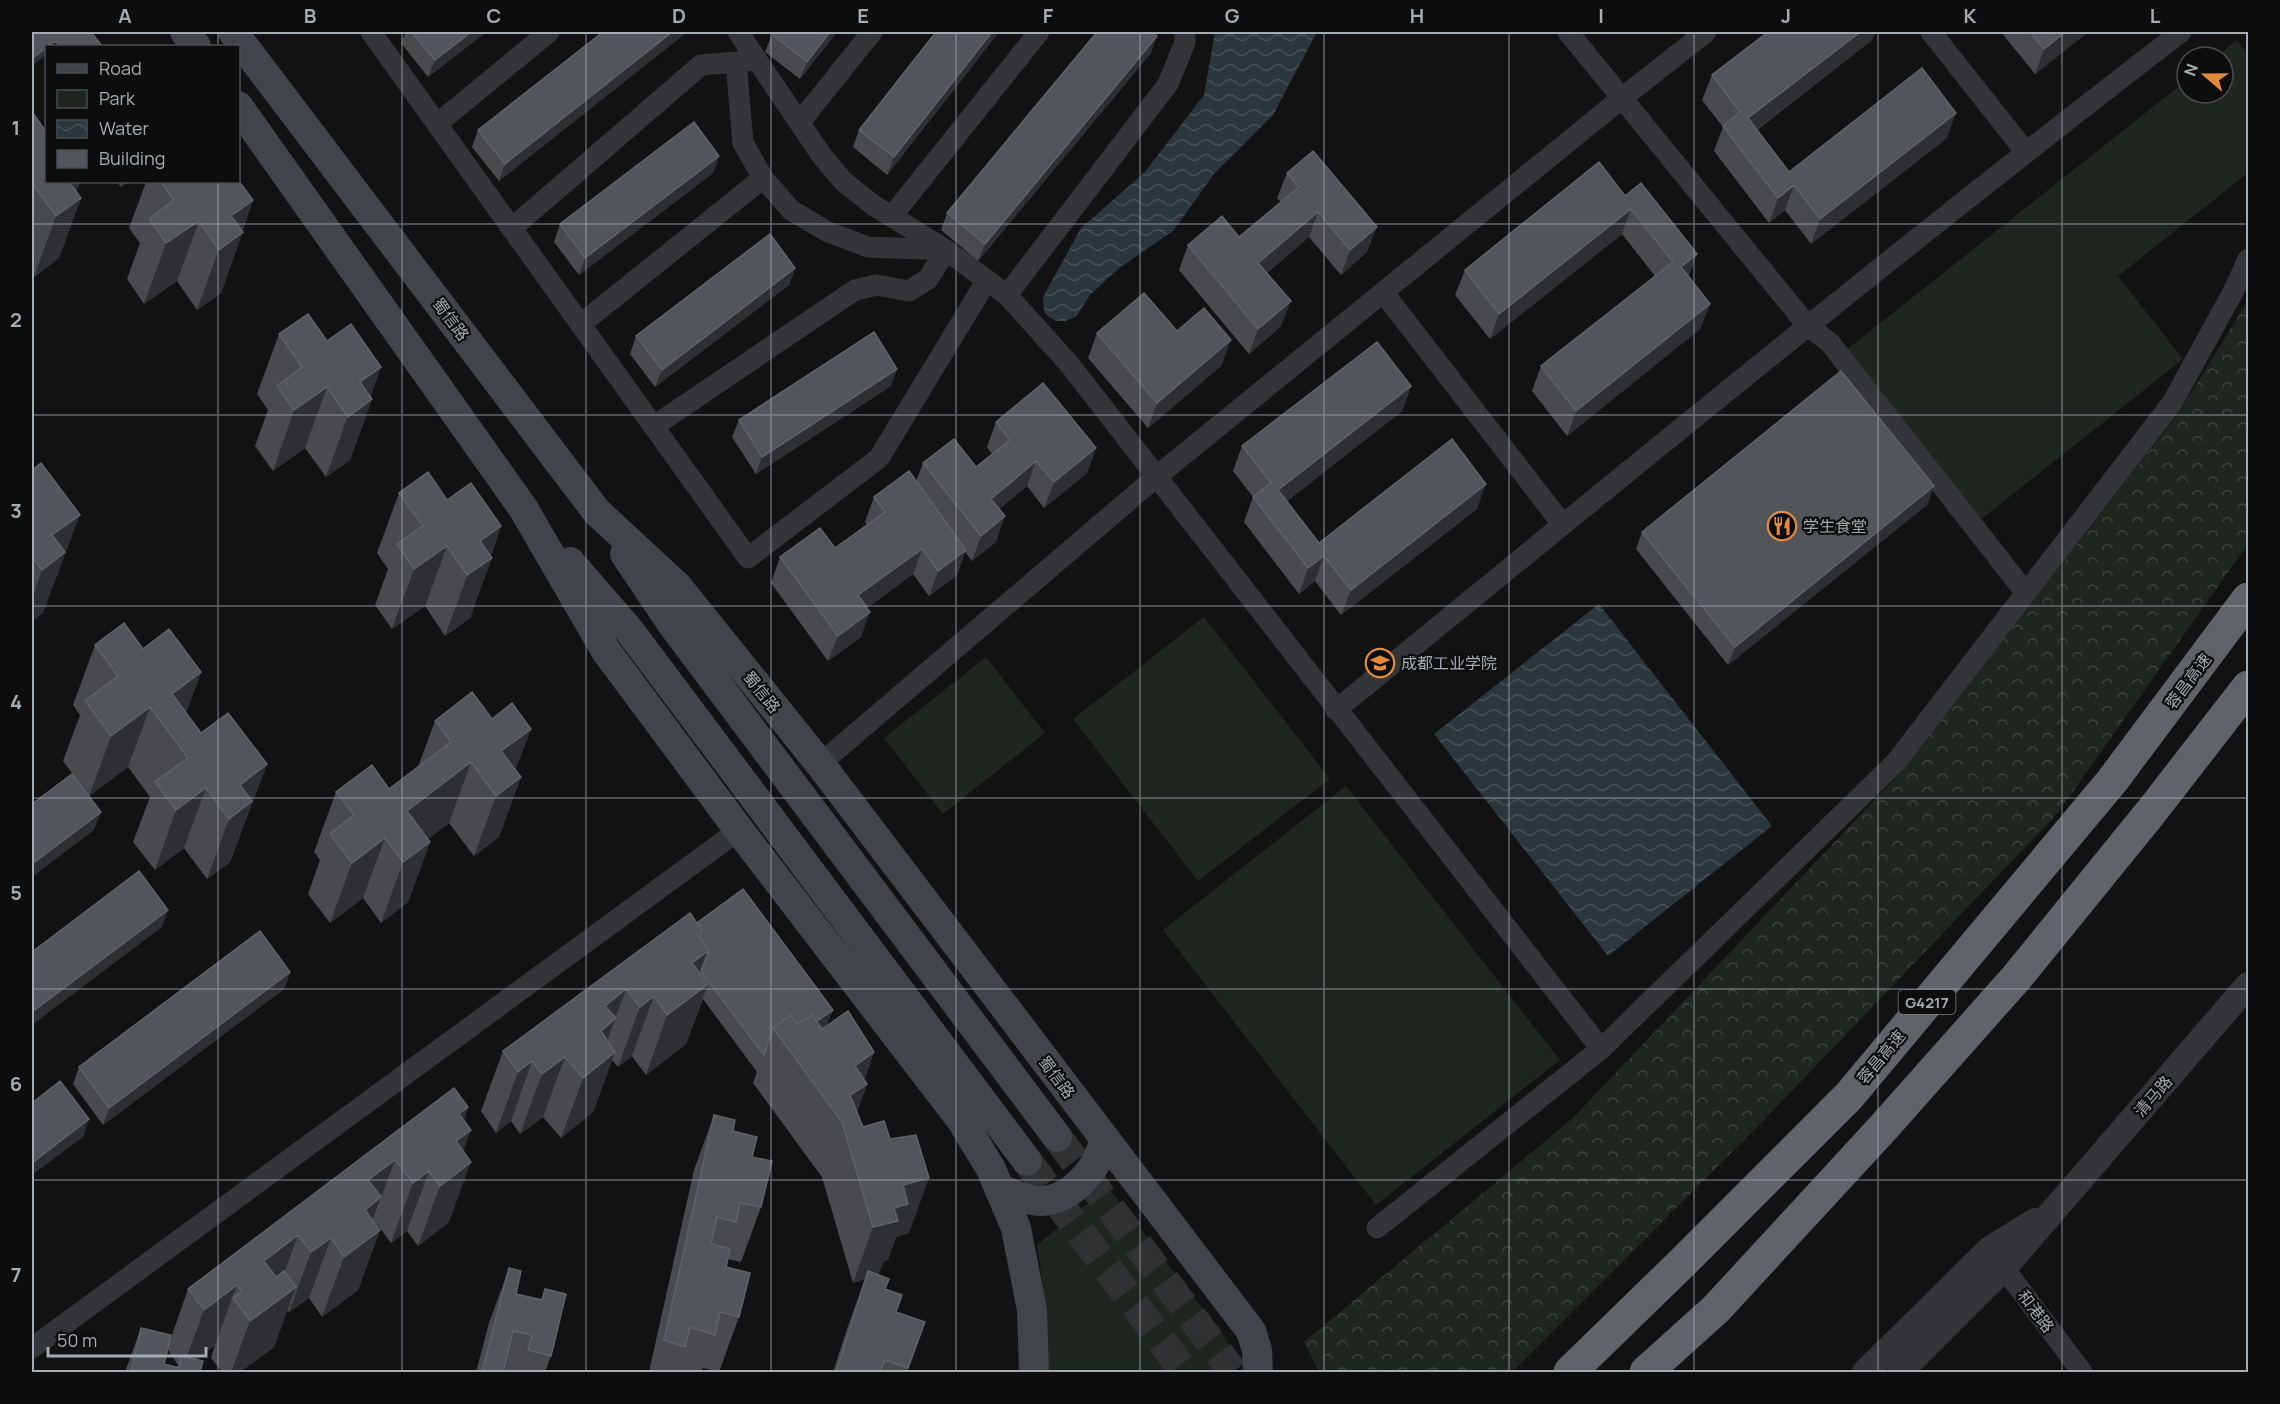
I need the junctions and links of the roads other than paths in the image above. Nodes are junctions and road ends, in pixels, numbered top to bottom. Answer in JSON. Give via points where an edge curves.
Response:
{"nodes":[{"id":1,"x":185,"y":32,"type":"edge"},
{"id":2,"x":371,"y":32,"type":"edge"},
{"id":3,"x":549,"y":32,"type":"edge"},
{"id":4,"x":738,"y":32,"type":"edge"},
{"id":5,"x":872,"y":32,"type":"edge"},
{"id":6,"x":1039,"y":32,"type":"edge"},
{"id":7,"x":1185,"y":32,"type":"edge"},
{"id":8,"x":1568,"y":32,"type":"edge"},
{"id":9,"x":1706,"y":32,"type":"edge"},
{"id":10,"x":1931,"y":32,"type":"edge"},
{"id":11,"x":2181,"y":32,"type":"edge"},
{"id":12,"x":236,"y":37,"type":"edge"},
{"id":13,"x":195,"y":45,"type":"edge"},
{"id":14,"x":758,"y":61,"type":"junction"},
{"id":15,"x":735,"y":62,"type":"junction"},
{"id":16,"x":1622,"y":98,"type":"junction"},
{"id":17,"x":240,"y":109,"type":"edge"},
{"id":18,"x":800,"y":122,"type":"junction"},
{"id":19,"x":437,"y":124,"type":"junction"},
{"id":20,"x":2025,"y":151,"type":"junction"},
{"id":21,"x":763,"y":178,"type":"junction"},
{"id":22,"x":892,"y":216,"type":"junction"},
{"id":23,"x":512,"y":228,"type":"junction"},
{"id":24,"x":946,"y":250,"type":"junction"},
{"id":25,"x":2248,"y":260,"type":"edge"},
{"id":26,"x":987,"y":280,"type":"junction"},
{"id":27,"x":1383,"y":292,"type":"junction"},
{"id":28,"x":1007,"y":295,"type":"junction"},
{"id":29,"x":581,"y":324,"type":"junction"},
{"id":30,"x":1807,"y":325,"type":"junction"},
{"id":31,"x":654,"y":426,"type":"junction"},
{"id":32,"x":1156,"y":477,"type":"junction"},
{"id":33,"x":523,"y":508,"type":"junction"},
{"id":34,"x":597,"y":512,"type":"junction"},
{"id":35,"x":1563,"y":525,"type":"junction"},
{"id":36,"x":2026,"y":593,"type":"junction"},
{"id":37,"x":2248,"y":599,"type":"edge"},
{"id":38,"x":2248,"y":687,"type":"edge"},
{"id":39,"x":1336,"y":710,"type":"junction"},
{"id":40,"x":820,"y":765,"type":"junction"},
{"id":41,"x":739,"y":830,"type":"junction"},
{"id":42,"x":2248,"y":985,"type":"edge"},
{"id":43,"x":1601,"y":1049,"type":"junction"},
{"id":44,"x":1057,"y":1137,"type":"tunnel mouth"},
{"id":45,"x":1104,"y":1138,"type":"junction"},
{"id":46,"x":1027,"y":1161,"type":"tunnel mouth"},
{"id":47,"x":999,"y":1189,"type":"junction"},
{"id":48,"x":1377,"y":1228,"type":"dead end"},
{"id":49,"x":1997,"y":1258,"type":"junction"},
{"id":50,"x":32,"y":1348,"type":"edge"},
{"id":51,"x":1034,"y":1372,"type":"edge"},
{"id":52,"x":1258,"y":1372,"type":"edge"},
{"id":53,"x":1570,"y":1372,"type":"edge"},
{"id":54,"x":1646,"y":1372,"type":"edge"},
{"id":55,"x":1865,"y":1372,"type":"edge"},
{"id":56,"x":1900,"y":1372,"type":"edge"},
{"id":57,"x":2082,"y":1372,"type":"edge"}],
"edges":[{"from":1,"to":13,"type":"main road"},
{"from":2,"to":19,"type":"street"},
{"from":3,"to":19,"type":"street"},
{"from":4,"to":14,"type":"street"},
{"from":5,"to":18,"type":"street"},
{"from":6,"to":22,"type":"street"},
{"from":7,"to":28,"type":"street","via":[[1185,42],[1168,84]]},
{"from":8,"to":16,"type":"street"},
{"from":9,"to":16,"type":"street"},
{"from":10,"to":20,"type":"street"},
{"from":11,"to":20,"type":"street"},
{"from":12,"to":34,"type":"main road","name":"蜀信路"},
{"from":14,"to":15,"type":"street"},
{"from":14,"to":18,"type":"street"},
{"from":15,"to":21,"type":"street","via":[[743,143]]},
{"from":15,"to":23,"type":"street","via":[[701,65]]},
{"from":16,"to":27,"type":"street"},
{"from":16,"to":30,"type":"street"},
{"from":17,"to":33,"type":"main road"},
{"from":18,"to":22,"type":"street","via":[[843,181]]},
{"from":19,"to":23,"type":"street"},
{"from":20,"to":30,"type":"street"},
{"from":21,"to":24,"type":"street","via":[[790,210],[828,232],[868,247]]},
{"from":21,"to":29,"type":"street"},
{"from":22,"to":24,"type":"street"},
{"from":23,"to":29,"type":"street"},
{"from":24,"to":26,"type":"street"},
{"from":24,"to":31,"type":"street","via":[[928,279],[909,291],[877,285],[855,290]]},
{"from":25,"to":36,"type":"street","via":[[2172,403]]},
{"from":26,"to":28,"type":"street"},
{"from":26,"to":31,"type":"street","via":[[879,458],[748,558]]},
{"from":27,"to":32,"type":"street"},
{"from":27,"to":35,"type":"street"},
{"from":28,"to":32,"type":"street","via":[[1070,365]]},
{"from":29,"to":31,"type":"street"},
{"from":30,"to":35,"type":"street"},
{"from":30,"to":36,"type":"street","via":[[1830,343]]},
{"from":32,"to":39,"type":"street"},
{"from":32,"to":40,"type":"street"},
{"from":33,"to":41,"type":"main road","via":[[606,651]]},
{"from":33,"to":46,"type":"main road","via":[[629,630]]},
{"from":34,"to":40,"type":"main road","name":"蜀信路","via":[[677,586]]},
{"from":34,"to":44,"type":"main road","via":[[672,624]]},
{"from":35,"to":39,"type":"street"},
{"from":36,"to":43,"type":"street","via":[[1896,762]]},
{"from":37,"to":53,"type":"highway","name":"蓉昌高速","number":"G4217","via":[[2112,781],[1849,1096]]},
{"from":38,"to":54,"type":"highway","number":"G4217","via":[[2017,977],[1716,1309]]},
{"from":39,"to":43,"type":"street"},
{"from":40,"to":45,"type":"main road","name":"蜀信路"},
{"from":41,"to":47,"type":"main road","via":[[962,1120]]},
{"from":41,"to":50,"type":"street"},
{"from":42,"to":49,"type":"street","name":"清马路","via":[[2058,1207]]},
{"from":43,"to":48,"type":"street"},
{"from":45,"to":47,"type":"main road","via":[[1096,1162],[1083,1179],[1064,1193],[1049,1200],[1026,1199]]},
{"from":45,"to":52,"type":"main road","name":"蜀信路","via":[[1251,1331]]},
{"from":47,"to":51,"type":"main road","via":[[1016,1228],[1032,1310]]},
{"from":49,"to":55,"type":"street","name":"清马路"},
{"from":49,"to":56,"type":"street","name":"清马路"},
{"from":49,"to":57,"type":"street","name":"和港路"}]}
